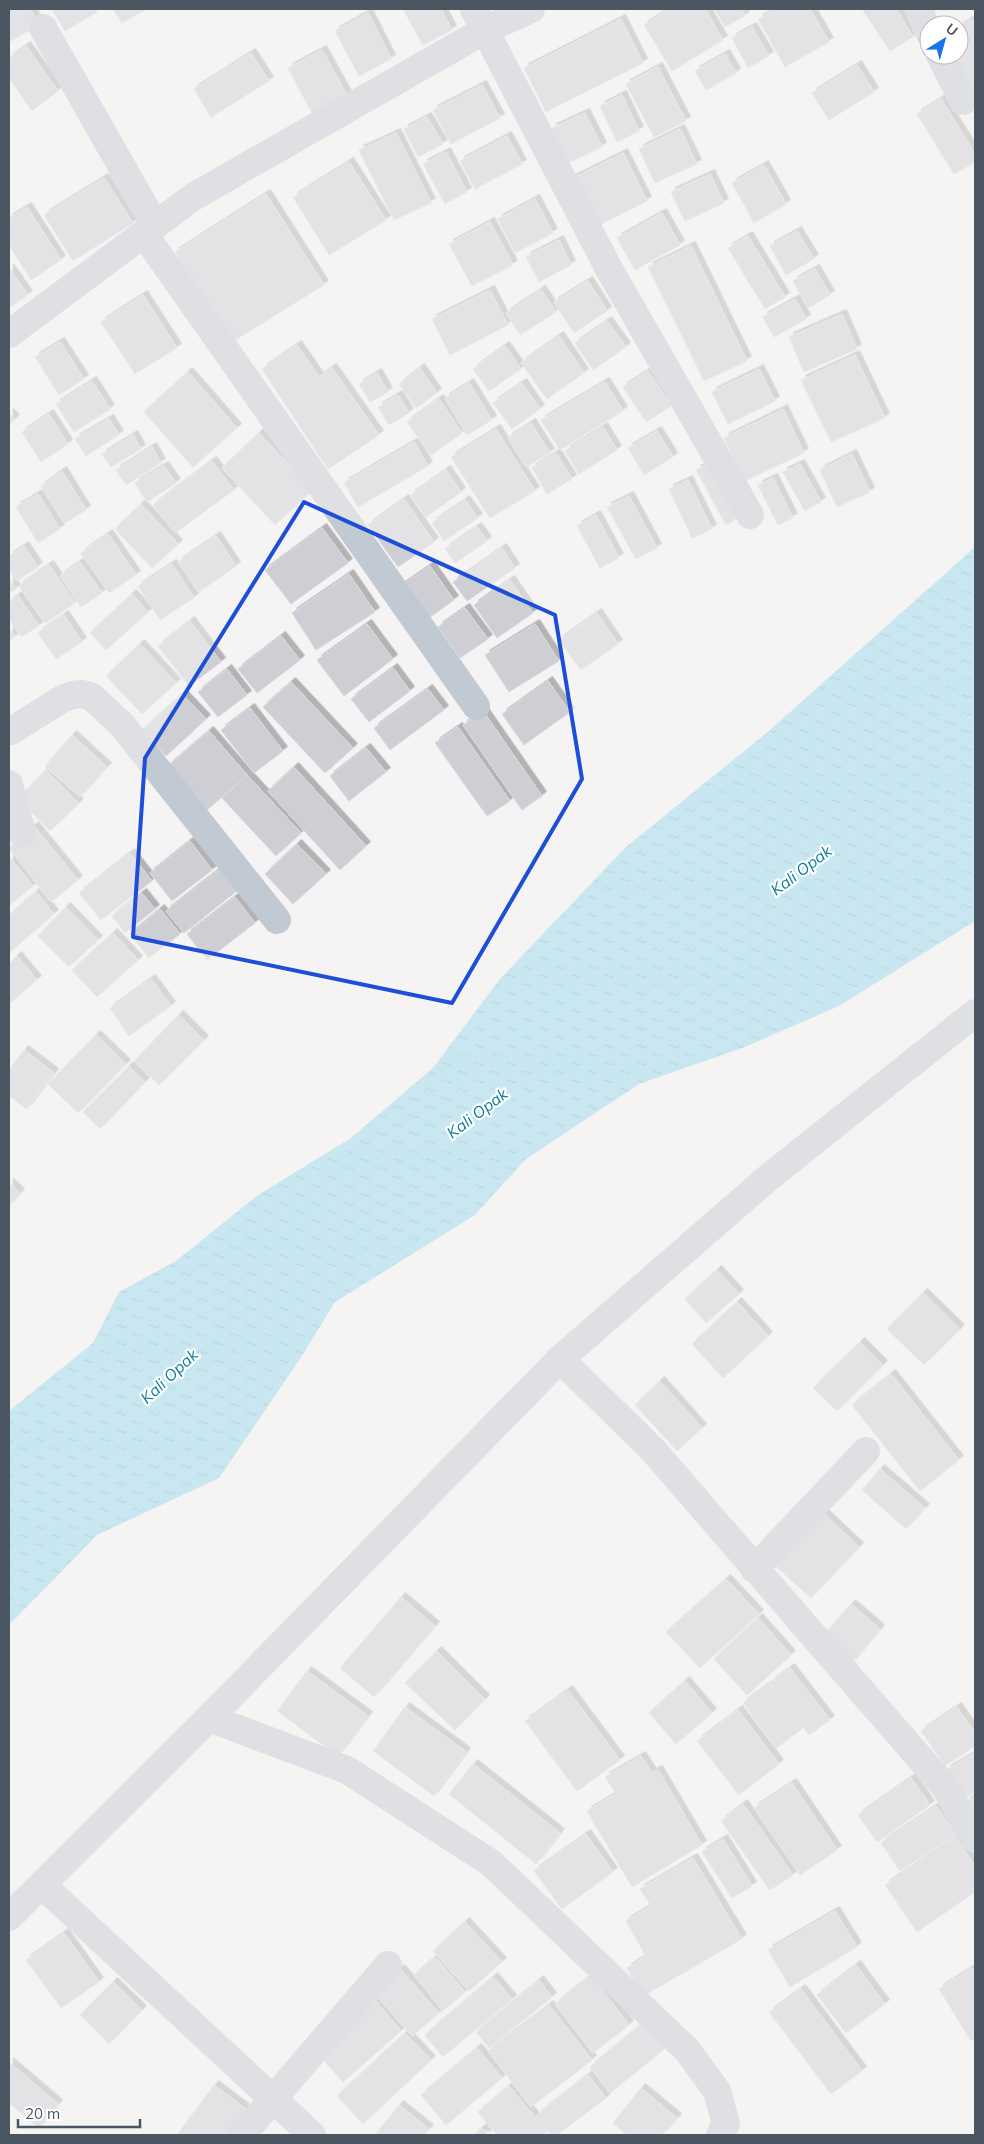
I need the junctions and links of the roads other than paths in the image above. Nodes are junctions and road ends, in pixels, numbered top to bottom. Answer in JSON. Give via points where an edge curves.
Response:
{"nodes":[{"id":1,"x":531,"y":9,"type":"edge"},
{"id":2,"x":480,"y":19,"type":"edge"},
{"id":3,"x":42,"y":28,"type":"dead end"},
{"id":4,"x":945,"y":65,"type":"edge"},
{"id":5,"x":963,"y":101,"type":"dead end"},
{"id":6,"x":150,"y":229,"type":"junction"},
{"id":7,"x":9,"y":334,"type":"edge"},
{"id":8,"x":750,"y":514,"type":"dead end"},
{"id":9,"x":476,"y":706,"type":"dead end"},
{"id":10,"x":10,"y":735,"type":"edge"},
{"id":11,"x":9,"y":784,"type":"edge"},
{"id":12,"x":22,"y":833,"type":"dead end"},
{"id":13,"x":277,"y":920,"type":"dead end"},
{"id":14,"x":975,"y":1013,"type":"edge"},
{"id":15,"x":560,"y":1358,"type":"junction"},
{"id":16,"x":866,"y":1451,"type":"dead end"},
{"id":17,"x":754,"y":1569,"type":"junction"},
{"id":18,"x":209,"y":1718,"type":"junction"},
{"id":19,"x":975,"y":1839,"type":"edge"},
{"id":20,"x":42,"y":1884,"type":"junction"},
{"id":21,"x":9,"y":1917,"type":"edge"},
{"id":22,"x":388,"y":1965,"type":"dead end"},
{"id":23,"x":272,"y":2098,"type":"junction"},
{"id":24,"x":242,"y":2135,"type":"edge"},
{"id":25,"x":312,"y":2135,"type":"edge"},
{"id":26,"x":720,"y":2135,"type":"edge"}],
"edges":[{"from":1,"to":2,"type":"street"},
{"from":2,"to":6,"type":"street","via":[[193,197]]},
{"from":2,"to":8,"type":"street","via":[[609,270]]},
{"from":3,"to":6,"type":"street"},
{"from":4,"to":5,"type":"street"},
{"from":6,"to":7,"type":"street"},
{"from":6,"to":9,"type":"street"},
{"from":10,"to":13,"type":"street","via":[[62,699],[82,694],[92,697],[122,726]]},
{"from":11,"to":12,"type":"street"},
{"from":14,"to":15,"type":"street","via":[[769,1177]]},
{"from":15,"to":17,"type":"street","via":[[653,1450]]},
{"from":15,"to":18,"type":"street"},
{"from":16,"to":17,"type":"street"},
{"from":17,"to":19,"type":"street","via":[[945,1787]]},
{"from":18,"to":20,"type":"street"},
{"from":18,"to":26,"type":"street","via":[[347,1770],[491,1864],[687,2050],[717,2091],[726,2124]]},
{"from":20,"to":21,"type":"street"},
{"from":20,"to":23,"type":"street"},
{"from":22,"to":23,"type":"street"},
{"from":23,"to":24,"type":"street"},
{"from":23,"to":25,"type":"street"}]}
